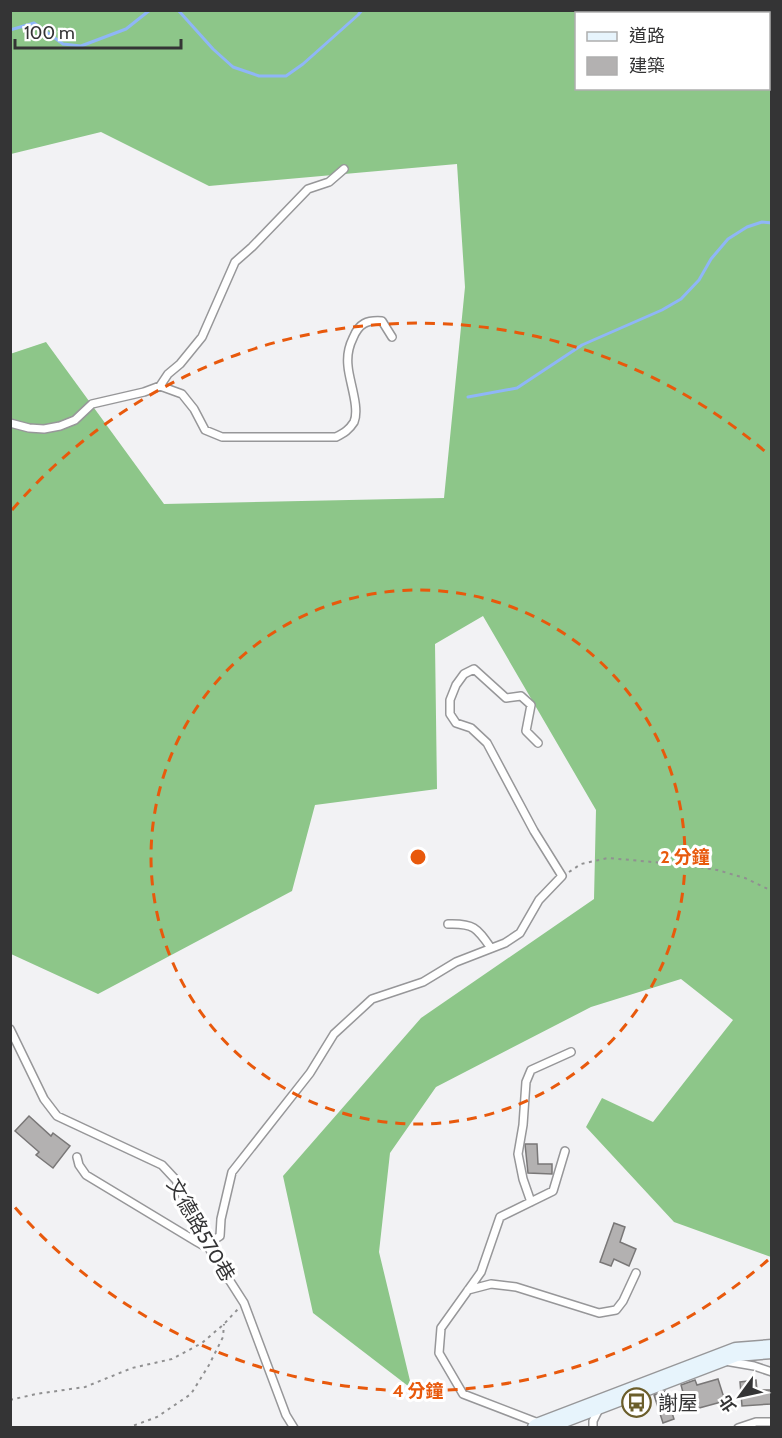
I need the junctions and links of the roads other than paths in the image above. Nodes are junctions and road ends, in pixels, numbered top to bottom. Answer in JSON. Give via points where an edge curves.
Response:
{"nodes":[{"id":1,"x":344,"y":169,"type":"dead end"},
{"id":2,"x":392,"y":337,"type":"dead end"},
{"id":3,"x":160,"y":386,"type":"junction"},
{"id":4,"x":10,"y":423,"type":"edge"},
{"id":5,"x":538,"y":743,"type":"dead end"},
{"id":6,"x":448,"y":924,"type":"dead end"},
{"id":7,"x":491,"y":948,"type":"junction"},
{"id":8,"x":10,"y":1029,"type":"edge"},
{"id":9,"x":571,"y":1052,"type":"dead end"},
{"id":10,"x":565,"y":1151,"type":"dead end"},
{"id":11,"x":77,"y":1157,"type":"dead end"},
{"id":12,"x":531,"y":1202,"type":"junction"},
{"id":13,"x":208,"y":1245,"type":"junction"},
{"id":14,"x":636,"y":1273,"type":"dead end"},
{"id":15,"x":468,"y":1290,"type":"junction"},
{"id":16,"x":771,"y":1349,"type":"edge"},
{"id":17,"x":717,"y":1359,"type":"junction"},
{"id":18,"x":771,"y":1372,"type":"edge"},
{"id":19,"x":603,"y":1402,"type":"junction"},
{"id":20,"x":771,"y":1422,"type":"edge"},
{"id":21,"x":540,"y":1426,"type":"edge"},
{"id":22,"x":294,"y":1428,"type":"edge"},
{"id":23,"x":592,"y":1428,"type":"edge"},
{"id":24,"x":738,"y":1428,"type":"edge"}],
"edges":[{"from":1,"to":3,"type":"lane","via":[[329,182],[308,189],[235,261],[201,337]]},
{"from":2,"to":3,"type":"lane","via":[[382,321],[366,322],[356,330],[347,364],[355,420],[347,431],[336,436],[222,437],[205,430],[182,394]]},
{"from":3,"to":4,"type":"lane","via":[[92,404],[75,420],[60,426],[36,429]]},
{"from":5,"to":7,"type":"lane","via":[[526,731],[531,705],[521,696],[506,698],[474,669],[464,674],[450,700],[450,714],[456,723],[471,728],[487,743],[562,876],[539,900],[520,933]]},
{"from":6,"to":7,"type":"lane","via":[[471,925]]},
{"from":7,"to":13,"type":"lane","via":[[456,962],[423,982],[372,999],[334,1034],[310,1073],[232,1172],[220,1236]]},
{"from":8,"to":13,"type":"lane","name":"文德路570巷","via":[[44,1099],[57,1116],[162,1165],[176,1180]]},
{"from":9,"to":12,"type":"lane","via":[[531,1070],[525,1082],[518,1154]]},
{"from":10,"to":12,"type":"lane","via":[[553,1191]]},
{"from":11,"to":13,"type":"lane","via":[[86,1175]]},
{"from":12,"to":15,"type":"lane","via":[[500,1217],[481,1272]]},
{"from":13,"to":22,"type":"lane","name":"文德路570巷","via":[[244,1303]]},
{"from":14,"to":15,"type":"lane","via":[[616,1310],[599,1313],[516,1287],[491,1284]]},
{"from":15,"to":21,"type":"lane","via":[[441,1328],[439,1353],[463,1394]]},
{"from":16,"to":17,"type":"main road","via":[[736,1352]]},
{"from":17,"to":18,"type":"lane"},
{"from":17,"to":19,"type":"main road"},
{"from":19,"to":21,"type":"main road"},
{"from":19,"to":23,"type":"lane"},
{"from":20,"to":24,"type":"lane"}]}
